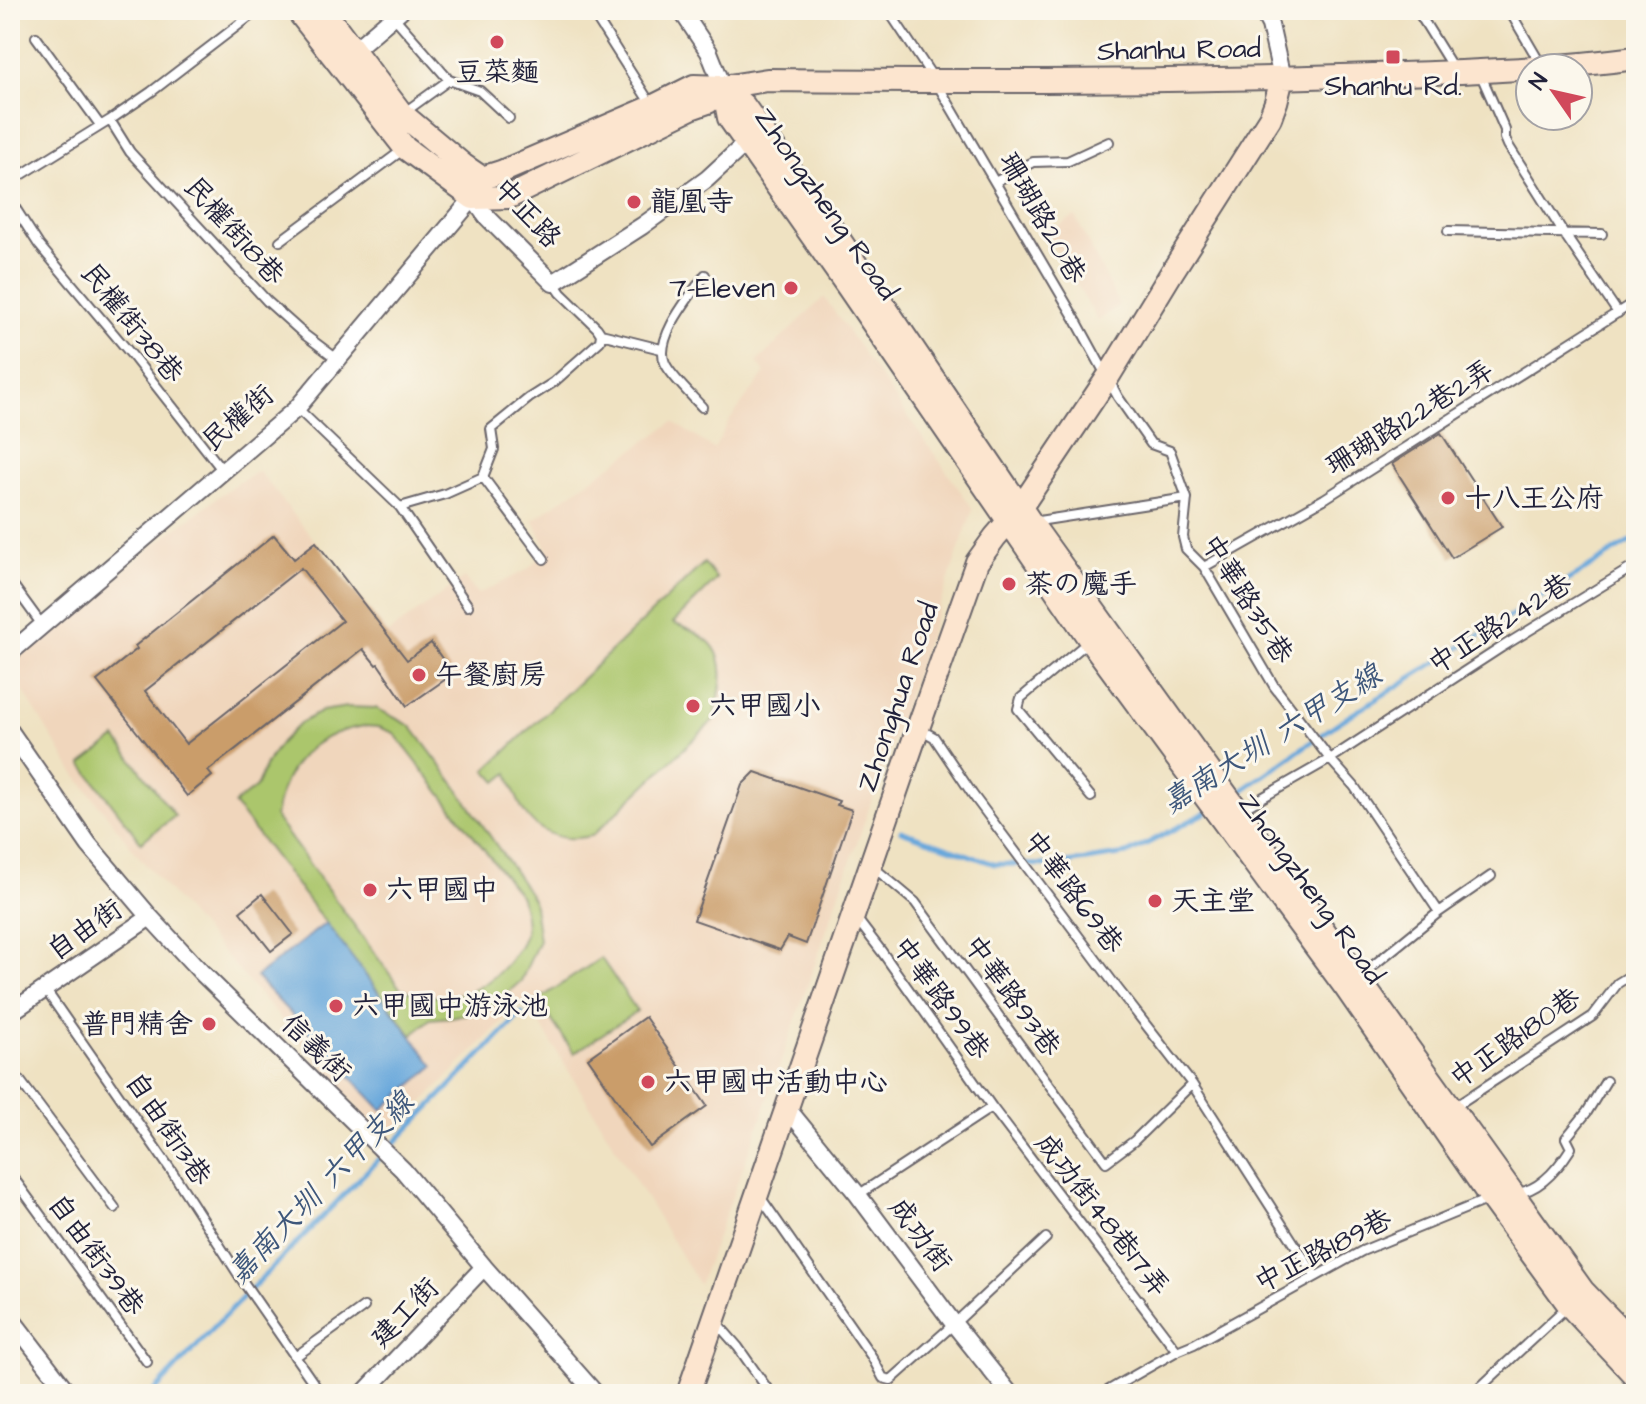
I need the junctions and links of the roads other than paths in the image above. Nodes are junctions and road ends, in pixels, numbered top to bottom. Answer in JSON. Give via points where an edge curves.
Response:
{"nodes":[{"id":1,"x":258,"y":10,"type":"edge"},
{"id":2,"x":297,"y":10,"type":"edge"},
{"id":3,"x":323,"y":10,"type":"edge"},
{"id":4,"x":591,"y":10,"type":"edge"},
{"id":5,"x":681,"y":10,"type":"edge"},
{"id":6,"x":888,"y":10,"type":"edge"},
{"id":7,"x":1262,"y":10,"type":"edge"},
{"id":8,"x":1417,"y":10,"type":"edge"},
{"id":9,"x":1509,"y":10,"type":"edge"},
{"id":10,"x":397,"y":13,"type":"edge"},
{"id":11,"x":36,"y":37,"type":"dead end"},
{"id":12,"x":354,"y":50,"type":"junction"},
{"id":13,"x":1533,"y":52,"type":"edge"},
{"id":14,"x":1636,"y":58,"type":"edge"},
{"id":15,"x":1594,"y":62,"type":"edge"},
{"id":16,"x":1514,"y":69,"type":"edge"},
{"id":17,"x":1479,"y":70,"type":"junction"},
{"id":18,"x":1455,"y":72,"type":"junction"},
{"id":19,"x":1282,"y":78,"type":"junction"},
{"id":20,"x":449,"y":80,"type":"junction"},
{"id":21,"x":936,"y":82,"type":"junction"},
{"id":22,"x":723,"y":87,"type":"junction"},
{"id":23,"x":652,"y":107,"type":"junction"},
{"id":24,"x":402,"y":114,"type":"junction"},
{"id":25,"x":509,"y":118,"type":"dead end"},
{"id":26,"x":110,"y":120,"type":"junction"},
{"id":27,"x":100,"y":125,"type":"junction"},
{"id":28,"x":747,"y":142,"type":"junction"},
{"id":29,"x":1109,"y":142,"type":"dead end"},
{"id":30,"x":405,"y":148,"type":"junction"},
{"id":31,"x":10,"y":182,"type":"edge"},
{"id":32,"x":995,"y":182,"type":"junction"},
{"id":33,"x":478,"y":188,"type":"junction"},
{"id":34,"x":10,"y":200,"type":"edge"},
{"id":35,"x":1448,"y":231,"type":"dead end"},
{"id":36,"x":1563,"y":232,"type":"junction"},
{"id":37,"x":1602,"y":234,"type":"dead end"},
{"id":38,"x":280,"y":241,"type":"dead end"},
{"id":39,"x":705,"y":275,"type":"dead end"},
{"id":40,"x":553,"y":283,"type":"junction"},
{"id":41,"x":1636,"y":301,"type":"edge"},
{"id":42,"x":1618,"y":313,"type":"junction"},
{"id":43,"x":601,"y":334,"type":"junction"},
{"id":44,"x":661,"y":349,"type":"junction"},
{"id":45,"x":337,"y":359,"type":"junction"},
{"id":46,"x":1108,"y":377,"type":"junction"},
{"id":47,"x":702,"y":407,"type":"dead end"},
{"id":48,"x":297,"y":408,"type":"junction"},
{"id":49,"x":223,"y":471,"type":"junction"},
{"id":50,"x":483,"y":477,"type":"junction"},
{"id":51,"x":1187,"y":498,"type":"junction"},
{"id":52,"x":400,"y":507,"type":"junction"},
{"id":53,"x":1020,"y":517,"type":"junction"},
{"id":54,"x":544,"y":559,"type":"dead end"},
{"id":55,"x":1636,"y":565,"type":"edge"},
{"id":56,"x":1204,"y":567,"type":"junction"},
{"id":57,"x":10,"y":581,"type":"edge"},
{"id":58,"x":468,"y":606,"type":"dead end"},
{"id":59,"x":42,"y":626,"type":"junction"},
{"id":60,"x":1090,"y":640,"type":"junction"},
{"id":61,"x":10,"y":653,"type":"edge"},
{"id":62,"x":918,"y":728,"type":"junction"},
{"id":63,"x":10,"y":731,"type":"edge"},
{"id":64,"x":1330,"y":759,"type":"junction"},
{"id":65,"x":1091,"y":797,"type":"dead end"},
{"id":66,"x":1232,"y":816,"type":"junction"},
{"id":67,"x":871,"y":865,"type":"junction"},
{"id":68,"x":1491,"y":876,"type":"dead end"},
{"id":69,"x":1439,"y":912,"type":"junction"},
{"id":70,"x":853,"y":915,"type":"junction"},
{"id":71,"x":150,"y":917,"type":"junction"},
{"id":72,"x":1636,"y":972,"type":"edge"},
{"id":73,"x":1359,"y":977,"type":"junction"},
{"id":74,"x":45,"y":989,"type":"junction"},
{"id":75,"x":10,"y":1013,"type":"edge"},
{"id":76,"x":10,"y":1067,"type":"edge"},
{"id":77,"x":1606,"y":1081,"type":"dead end"},
{"id":78,"x":1192,"y":1084,"type":"junction"},
{"id":79,"x":992,"y":1107,"type":"junction"},
{"id":80,"x":787,"y":1108,"type":"junction"},
{"id":81,"x":1453,"y":1108,"type":"junction"},
{"id":82,"x":10,"y":1173,"type":"edge"},
{"id":83,"x":758,"y":1194,"type":"junction"},
{"id":84,"x":858,"y":1195,"type":"junction"},
{"id":85,"x":1502,"y":1196,"type":"junction"},
{"id":86,"x":115,"y":1208,"type":"dead end"},
{"id":87,"x":1046,"y":1238,"type":"dead end"},
{"id":88,"x":484,"y":1267,"type":"junction"},
{"id":89,"x":1315,"y":1276,"type":"junction"},
{"id":90,"x":1569,"y":1305,"type":"junction"},
{"id":91,"x":364,"y":1307,"type":"dead end"},
{"id":92,"x":10,"y":1317,"type":"edge"},
{"id":93,"x":714,"y":1320,"type":"junction"},
{"id":94,"x":954,"y":1324,"type":"junction"},
{"id":95,"x":1177,"y":1351,"type":"junction"},
{"id":96,"x":295,"y":1357,"type":"junction"},
{"id":97,"x":1633,"y":1360,"type":"edge"},
{"id":98,"x":147,"y":1362,"type":"dead end"},
{"id":99,"x":69,"y":1394,"type":"edge"},
{"id":100,"x":321,"y":1394,"type":"edge"},
{"id":101,"x":363,"y":1394,"type":"edge"},
{"id":102,"x":596,"y":1394,"type":"edge"},
{"id":103,"x":688,"y":1394,"type":"edge"},
{"id":104,"x":771,"y":1394,"type":"edge"},
{"id":105,"x":1010,"y":1394,"type":"edge"},
{"id":106,"x":1102,"y":1394,"type":"edge"},
{"id":107,"x":1473,"y":1394,"type":"edge"}],
"edges":[{"from":1,"to":26,"type":"lane"},
{"from":2,"to":30,"type":"main road","name":"中正路"},
{"from":3,"to":12,"type":"main road","name":"中正路"},
{"from":4,"to":23,"type":"lane"},
{"from":5,"to":22,"type":"street","via":[[709,52]]},
{"from":6,"to":21,"type":"lane","name":"珊瑚路20巷"},
{"from":7,"to":19,"type":"street"},
{"from":8,"to":18,"type":"lane"},
{"from":9,"to":13,"type":"lane"},
{"from":10,"to":12,"type":"street"},
{"from":10,"to":20,"type":"lane"},
{"from":11,"to":27,"type":"lane"},
{"from":12,"to":24,"type":"main road","name":"中正路"},
{"from":14,"to":15,"type":"main road","name":"Shanhu Road"},
{"from":16,"to":17,"type":"main road","name":"Shanhu Road"},
{"from":17,"to":18,"type":"main road","name":"Shanhu Road"},
{"from":17,"to":36,"type":"lane","via":[[1508,145]]},
{"from":18,"to":19,"type":"main road","name":"Shanhu Road"},
{"from":19,"to":21,"type":"main road","name":"Shanhu Road"},
{"from":19,"to":46,"type":"main road","name":"Zhonghua Road","via":[[1270,118]]},
{"from":20,"to":24,"type":"lane"},
{"from":20,"to":25,"type":"lane","via":[[480,91]]},
{"from":21,"to":22,"type":"main road","name":"Shanhu Road","via":[[767,80]]},
{"from":21,"to":32,"type":"lane","name":"珊瑚路20巷"},
{"from":22,"to":23,"type":"main road","name":"民權街","via":[[694,86]]},
{"from":22,"to":28,"type":"main road","name":"Zhongzheng Road","via":[[729,118]]},
{"from":22,"to":33,"type":"main road","via":[[708,102],[509,197]]},
{"from":22,"to":53,"type":"main road","name":"Zhongzheng Road","via":[[744,106],[839,239]]},
{"from":23,"to":33,"type":"main road","name":"民權街","via":[[501,172]]},
{"from":24,"to":33,"type":"main road","name":"中正路","via":[[463,165]]},
{"from":26,"to":27,"type":"lane"},
{"from":26,"to":45,"type":"lane","name":"民權街18巷","via":[[130,152],[267,301]]},
{"from":27,"to":31,"type":"lane"},
{"from":28,"to":40,"type":"street","name":"中正路","via":[[707,179]]},
{"from":28,"to":53,"type":"main road","name":"Zhongzheng Road"},
{"from":29,"to":32,"type":"lane","via":[[1068,161],[1033,162]]},
{"from":30,"to":33,"type":"main road","name":"中正路"},
{"from":30,"to":38,"type":"lane"},
{"from":32,"to":46,"type":"lane","name":"珊瑚路20巷"},
{"from":33,"to":40,"type":"street","name":"中正路","via":[[486,216]]},
{"from":33,"to":45,"type":"street","name":"民權街"},
{"from":34,"to":49,"type":"lane","name":"民權街38巷","via":[[39,245]]},
{"from":35,"to":36,"type":"lane"},
{"from":36,"to":37,"type":"lane"},
{"from":36,"to":42,"type":"lane"},
{"from":39,"to":44,"type":"lane"},
{"from":40,"to":43,"type":"lane"},
{"from":41,"to":42,"type":"lane","name":"珊瑚路122巷2弄"},
{"from":42,"to":56,"type":"lane","name":"珊瑚路122巷2弄","via":[[1324,499]]},
{"from":43,"to":44,"type":"lane"},
{"from":43,"to":50,"type":"lane","via":[[600,341],[554,382],[491,429],[494,449]]},
{"from":44,"to":47,"type":"lane","via":[[665,365]]},
{"from":45,"to":48,"type":"street","name":"民權街"},
{"from":46,"to":51,"type":"lane","name":"中華路35巷","via":[[1151,444],[1170,451]]},
{"from":46,"to":53,"type":"main road","name":"Zhonghua Road"},
{"from":48,"to":49,"type":"street","name":"民權街"},
{"from":48,"to":52,"type":"lane"},
{"from":49,"to":59,"type":"street","name":"民權街"},
{"from":50,"to":52,"type":"lane"},
{"from":50,"to":54,"type":"lane"},
{"from":51,"to":53,"type":"lane"},
{"from":51,"to":56,"type":"lane","name":"中華路35巷","via":[[1183,537],[1186,549]]},
{"from":52,"to":58,"type":"lane"},
{"from":53,"to":60,"type":"main road","name":"Zhongzheng Road"},
{"from":53,"to":62,"type":"main road","name":"Zhonghua Road","via":[[995,537],[977,562]]},
{"from":53,"to":66,"type":"main road","name":"Zhongzheng Road"},
{"from":55,"to":64,"type":"lane","name":"中正路242巷"},
{"from":56,"to":64,"type":"lane","name":"中華路35巷","via":[[1274,686]]},
{"from":57,"to":59,"type":"lane"},
{"from":59,"to":61,"type":"street","name":"民權街"},
{"from":60,"to":65,"type":"lane","via":[[1021,698],[1018,709]]},
{"from":60,"to":66,"type":"main road","name":"Zhongzheng Road"},
{"from":62,"to":67,"type":"main road","name":"Zhonghua Road"},
{"from":62,"to":78,"type":"lane","name":"中華路69巷","via":[[934,737]]},
{"from":63,"to":71,"type":"street","name":"信義街","via":[[89,845]]},
{"from":64,"to":66,"type":"lane","name":"中正路242巷"},
{"from":64,"to":69,"type":"lane","name":"中華路35巷"},
{"from":66,"to":73,"type":"main road","name":"Zhongzheng Road"},
{"from":66,"to":85,"type":"main road","name":"Zhongzheng Road","via":[[1346,988]]},
{"from":67,"to":70,"type":"main road","name":"Zhonghua Road"},
{"from":67,"to":78,"type":"lane","name":"中華路93巷","via":[[915,902],[1106,1162]]},
{"from":68,"to":69,"type":"lane"},
{"from":69,"to":73,"type":"lane"},
{"from":70,"to":79,"type":"lane","name":"中華路99巷"},
{"from":70,"to":80,"type":"main road","name":"Zhonghua Road"},
{"from":71,"to":74,"type":"street","name":"自由街"},
{"from":71,"to":88,"type":"street","name":"信義街","via":[[403,1170]]},
{"from":72,"to":81,"type":"lane","name":"中正路180巷","via":[[1618,983],[1593,1016]]},
{"from":73,"to":81,"type":"main road","name":"Zhongzheng Road"},
{"from":74,"to":75,"type":"street","name":"自由街"},
{"from":74,"to":96,"type":"lane","name":"自由街13巷"},
{"from":76,"to":86,"type":"lane"},
{"from":77,"to":85,"type":"lane","name":"中正路189巷","via":[[1566,1138],[1571,1148],[1558,1168],[1527,1192]]},
{"from":78,"to":89,"type":"lane","name":"中華路69巷"},
{"from":79,"to":84,"type":"lane"},
{"from":79,"to":95,"type":"lane","name":"成功街48巷17弄"},
{"from":80,"to":83,"type":"main road","name":"Zhonghua Road"},
{"from":80,"to":84,"type":"street","name":"成功街"},
{"from":81,"to":85,"type":"main road","name":"Zhongzheng Road"},
{"from":82,"to":98,"type":"lane","name":"自由街39巷"},
{"from":83,"to":93,"type":"main road","name":"Zhonghua Road"},
{"from":83,"to":94,"type":"lane","via":[[883,1378],[891,1380]]},
{"from":84,"to":94,"type":"street","name":"成功街"},
{"from":85,"to":89,"type":"lane","name":"中正路189巷","via":[[1362,1251]]},
{"from":85,"to":90,"type":"main road","name":"Zhongzheng Road"},
{"from":85,"to":97,"type":"main road","name":"Zhongzheng Road"},
{"from":87,"to":94,"type":"lane"},
{"from":88,"to":101,"type":"street","name":"建工街"},
{"from":88,"to":102,"type":"street","name":"信義街"},
{"from":89,"to":95,"type":"lane","name":"中正路189巷"},
{"from":90,"to":97,"type":"main road","name":"Zhongzheng Road"},
{"from":90,"to":107,"type":"lane"},
{"from":91,"to":96,"type":"lane"},
{"from":92,"to":99,"type":"street"},
{"from":93,"to":103,"type":"main road","name":"Zhonghua Road"},
{"from":93,"to":104,"type":"lane"},
{"from":94,"to":105,"type":"street","name":"成功街"},
{"from":95,"to":106,"type":"lane","name":"中正路189巷"},
{"from":96,"to":100,"type":"lane","name":"自由街13巷"}]}
